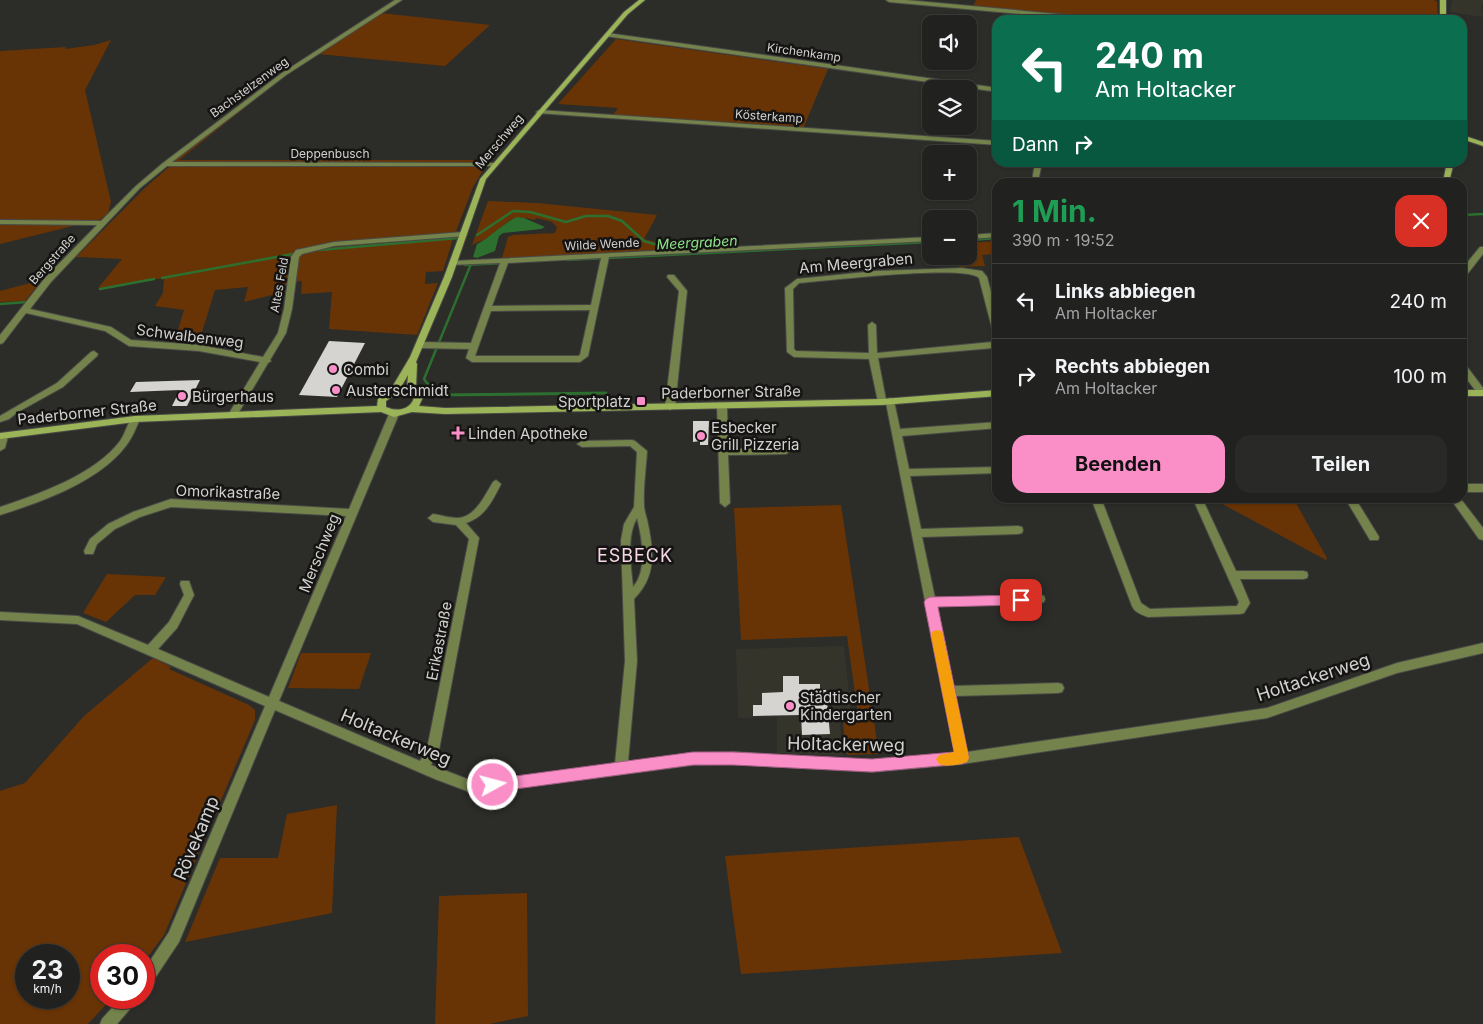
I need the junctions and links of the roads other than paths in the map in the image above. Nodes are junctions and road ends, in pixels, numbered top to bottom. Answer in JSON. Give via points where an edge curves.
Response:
{"nodes":[{"id":1,"x":399,"y":0,"type":"edge"},
{"id":2,"x":642,"y":0,"type":"edge"},
{"id":3,"x":889,"y":0,"type":"edge"},
{"id":4,"x":1442,"y":0,"type":"edge"},
{"id":5,"x":1047,"y":15,"type":"edge"},
{"id":6,"x":1443,"y":15,"type":"edge"},
{"id":7,"x":607,"y":35,"type":"junction"},
{"id":8,"x":992,"y":89,"type":"edge"},
{"id":9,"x":539,"y":112,"type":"junction"},
{"id":10,"x":1467,"y":139,"type":"edge"},
{"id":11,"x":992,"y":143,"type":"edge"},
{"id":12,"x":1483,"y":144,"type":"edge"},
{"id":13,"x":165,"y":164,"type":"junction"},
{"id":14,"x":495,"y":165,"type":"junction"},
{"id":15,"x":122,"y":204,"type":"joint"},
{"id":16,"x":0,"y":222,"type":"edge"},
{"id":17,"x":103,"y":223,"type":"junction"},
{"id":18,"x":463,"y":234,"type":"junction"},
{"id":19,"x":992,"y":235,"type":"edge"},
{"id":20,"x":977,"y":236,"type":"edge"},
{"id":21,"x":922,"y":239,"type":"edge"},
{"id":22,"x":1483,"y":249,"type":"edge"},
{"id":23,"x":605,"y":256,"type":"junction"},
{"id":24,"x":505,"y":261,"type":"junction"},
{"id":25,"x":1475,"y":261,"type":"junction"},
{"id":26,"x":453,"y":263,"type":"junction"},
{"id":27,"x":1483,"y":264,"type":"edge"},
{"id":28,"x":1467,"y":270,"type":"edge"},
{"id":29,"x":671,"y":278,"type":"dead end"},
{"id":30,"x":594,"y":307,"type":"junction"},
{"id":31,"x":488,"y":309,"type":"junction"},
{"id":32,"x":25,"y":310,"type":"junction"},
{"id":33,"x":992,"y":314,"type":"edge"},
{"id":34,"x":872,"y":325,"type":"dead end"},
{"id":35,"x":2,"y":337,"type":"edge"},
{"id":36,"x":419,"y":345,"type":"junction"},
{"id":37,"x":992,"y":345,"type":"edge"},
{"id":38,"x":474,"y":346,"type":"junction"},
{"id":39,"x":94,"y":354,"type":"dead end"},
{"id":40,"x":873,"y":356,"type":"junction"},
{"id":41,"x":414,"y":358,"type":"junction"},
{"id":42,"x":267,"y":361,"type":"junction"},
{"id":43,"x":1467,"y":373,"type":"edge"},
{"id":44,"x":396,"y":390,"type":"junction"},
{"id":45,"x":411,"y":390,"type":"junction"},
{"id":46,"x":992,"y":393,"type":"edge"},
{"id":47,"x":1482,"y":393,"type":"edge"},
{"id":48,"x":1467,"y":394,"type":"edge"},
{"id":49,"x":419,"y":398,"type":"junction"},
{"id":50,"x":886,"y":401,"type":"junction"},
{"id":51,"x":382,"y":405,"type":"junction"},
{"id":52,"x":722,"y":406,"type":"junction"},
{"id":53,"x":670,"y":407,"type":"junction"},
{"id":54,"x":412,"y":409,"type":"junction"},
{"id":55,"x":464,"y":410,"type":"junction"},
{"id":56,"x":233,"y":414,"type":"junction"},
{"id":57,"x":394,"y":414,"type":"junction"},
{"id":58,"x":0,"y":419,"type":"edge"},
{"id":59,"x":135,"y":419,"type":"junction"},
{"id":60,"x":992,"y":425,"type":"edge"},
{"id":61,"x":896,"y":433,"type":"junction"},
{"id":62,"x":2,"y":436,"type":"edge"},
{"id":63,"x":582,"y":444,"type":"dead end"},
{"id":64,"x":0,"y":448,"type":"edge"},
{"id":65,"x":786,"y":451,"type":"dead end"},
{"id":66,"x":724,"y":452,"type":"junction"},
{"id":67,"x":992,"y":470,"type":"edge"},
{"id":68,"x":904,"y":473,"type":"junction"},
{"id":69,"x":496,"y":484,"type":"dead end"},
{"id":70,"x":1467,"y":488,"type":"edge"},
{"id":71,"x":1483,"y":488,"type":"edge"},
{"id":72,"x":725,"y":503,"type":"dead end"},
{"id":73,"x":1098,"y":503,"type":"edge"},
{"id":74,"x":1198,"y":503,"type":"edge"},
{"id":75,"x":1353,"y":503,"type":"edge"},
{"id":76,"x":1460,"y":503,"type":"edge"},
{"id":77,"x":640,"y":507,"type":"junction"},
{"id":78,"x":0,"y":511,"type":"edge"},
{"id":79,"x":352,"y":513,"type":"junction"},
{"id":80,"x":434,"y":518,"type":"dead end"},
{"id":81,"x":460,"y":522,"type":"junction"},
{"id":82,"x":1018,"y":530,"type":"dead end"},
{"id":83,"x":916,"y":533,"type":"junction"},
{"id":84,"x":1483,"y":536,"type":"edge"},
{"id":85,"x":1374,"y":537,"type":"dead end"},
{"id":86,"x":89,"y":551,"type":"dead end"},
{"id":87,"x":1303,"y":575,"type":"dead end"},
{"id":88,"x":1232,"y":576,"type":"junction"},
{"id":89,"x":185,"y":584,"type":"dead end"},
{"id":90,"x":629,"y":598,"type":"junction"},
{"id":91,"x":1040,"y":599,"type":"dead end"},
{"id":92,"x":930,"y":602,"type":"junction"},
{"id":93,"x":0,"y":616,"type":"edge"},
{"id":94,"x":1483,"y":648,"type":"edge"},
{"id":95,"x":150,"y":651,"type":"junction"},
{"id":96,"x":1058,"y":688,"type":"dead end"},
{"id":97,"x":948,"y":691,"type":"junction"},
{"id":98,"x":273,"y":704,"type":"junction"},
{"id":99,"x":962,"y":758,"type":"junction"},
{"id":100,"x":423,"y":768,"type":"junction"},
{"id":101,"x":621,"y":769,"type":"junction"},
{"id":102,"x":155,"y":965,"type":"edge"},
{"id":103,"x":120,"y":1009,"type":"edge"},
{"id":104,"x":107,"y":1024,"type":"edge"}],
"edges":[{"from":1,"to":13,"type":"street","name":"Bachstelzenweg","via":[[284,74]]},
{"from":2,"to":7,"type":"main road","name":"Merschweg"},
{"from":3,"to":5,"type":"street"},
{"from":4,"to":6,"type":"main road"},
{"from":7,"to":8,"type":"street","name":"Kirchenkamp"},
{"from":7,"to":9,"type":"main road","name":"Merschweg"},
{"from":9,"to":11,"type":"street","name":"Kösterkamp"},
{"from":9,"to":14,"type":"main road","name":"Merschweg"},
{"from":10,"to":12,"type":"main road"},
{"from":13,"to":14,"type":"street","name":"Deppenbusch"},
{"from":13,"to":15,"type":"street","name":"Bachstelzenweg"},
{"from":14,"to":18,"type":"main road","name":"Merschweg","via":[[483,180]]},
{"from":15,"to":17,"type":"street","name":"Bergstraße"},
{"from":16,"to":17,"type":"street"},
{"from":17,"to":32,"type":"street","name":"Bergstraße","via":[[48,280]]},
{"from":18,"to":26,"type":"main road","name":"Merschweg"},
{"from":18,"to":42,"type":"street","name":"Altes Feld","via":[[334,244],[299,252],[295,257],[282,333]]},
{"from":19,"to":20,"type":"street"},
{"from":21,"to":23,"type":"street","name":"Wilde Wende"},
{"from":22,"to":25,"type":"street"},
{"from":23,"to":24,"type":"street","name":"Wilde Wende"},
{"from":23,"to":30,"type":"street"},
{"from":24,"to":26,"type":"street","name":"Wilde Wende"},
{"from":24,"to":31,"type":"street"},
{"from":25,"to":27,"type":"street"},
{"from":25,"to":28,"type":"street"},
{"from":26,"to":36,"type":"main road","name":"Merschweg"},
{"from":29,"to":53,"type":"street","via":[[683,291]]},
{"from":30,"to":31,"type":"street"},
{"from":30,"to":38,"type":"street","via":[[584,356],[580,358],[474,360],[470,358]]},
{"from":31,"to":38,"type":"street"},
{"from":32,"to":35,"type":"street","name":"Bergstraße"},
{"from":32,"to":42,"type":"street","name":"Schwalbenweg","via":[[108,329],[129,343],[199,348]]},
{"from":33,"to":40,"type":"street","name":"Am Meergraben","via":[[982,277],[971,271],[876,273],[791,284],[790,350],[794,354]]},
{"from":34,"to":40,"type":"street"},
{"from":36,"to":38,"type":"street"},
{"from":36,"to":41,"type":"main road","name":"Merschweg"},
{"from":37,"to":40,"type":"street","name":"Am Meergraben"},
{"from":39,"to":58,"type":"street","via":[[60,385]]},
{"from":40,"to":50,"type":"street"},
{"from":41,"to":44,"type":"main road","name":"Merschweg"},
{"from":41,"to":45,"type":"main road","name":"Merschweg"},
{"from":42,"to":56,"type":"street","name":"Altes Feld"},
{"from":43,"to":47,"type":"street"},
{"from":44,"to":45,"type":"main road"},
{"from":44,"to":51,"type":"main road","via":[[389,393]]},
{"from":45,"to":49,"type":"main road","name":"Paderborner Straße"},
{"from":46,"to":50,"type":"main road","name":"Paderborner Straße"},
{"from":47,"to":48,"type":"main road"},
{"from":49,"to":54,"type":"main road"},
{"from":49,"to":55,"type":"main road","name":"Paderborner Straße","via":[[430,404]]},
{"from":50,"to":52,"type":"main road","name":"Paderborner Straße"},
{"from":50,"to":61,"type":"street"},
{"from":51,"to":56,"type":"main road","name":"Paderborner Straße","via":[[328,412]]},
{"from":51,"to":57,"type":"main road","name":"Paderborner Straße"},
{"from":52,"to":53,"type":"main road","name":"Paderborner Straße"},
{"from":52,"to":66,"type":"street"},
{"from":53,"to":55,"type":"main road","name":"Paderborner Straße"},
{"from":54,"to":55,"type":"main road","name":"Paderborner Straße"},
{"from":54,"to":57,"type":"main road","name":"Paderborner Straße"},
{"from":56,"to":59,"type":"main road","name":"Paderborner Straße"},
{"from":57,"to":79,"type":"street","name":"Merschweg"},
{"from":59,"to":62,"type":"main road","name":"Paderborner Straße"},
{"from":59,"to":78,"type":"street","via":[[122,445],[99,466],[35,499]]},
{"from":60,"to":61,"type":"street"},
{"from":61,"to":68,"type":"street"},
{"from":62,"to":64,"type":"street"},
{"from":63,"to":77,"type":"street","via":[[632,443],[642,451]]},
{"from":65,"to":66,"type":"street"},
{"from":66,"to":72,"type":"street"},
{"from":67,"to":68,"type":"street"},
{"from":68,"to":83,"type":"street"},
{"from":69,"to":81,"type":"street","via":[[478,514]]},
{"from":70,"to":71,"type":"street"},
{"from":73,"to":88,"type":"street","via":[[1136,606],[1148,613],[1240,610],[1245,603]]},
{"from":74,"to":88,"type":"street"},
{"from":75,"to":85,"type":"street"},
{"from":76,"to":84,"type":"street"},
{"from":77,"to":90,"type":"street","via":[[628,531],[626,578]]},
{"from":77,"to":90,"type":"street","via":[[647,572]]},
{"from":79,"to":86,"type":"street","name":"Omorikastraße","via":[[171,503],[142,511],[115,524],[91,544]]},
{"from":79,"to":98,"type":"street","name":"Merschweg"},
{"from":80,"to":81,"type":"street"},
{"from":81,"to":100,"type":"street","name":"Erikastraße","via":[[474,538],[433,750]]},
{"from":82,"to":83,"type":"street"},
{"from":83,"to":92,"type":"street"},
{"from":87,"to":88,"type":"street"},
{"from":89,"to":95,"type":"street","via":[[189,595],[173,625]]},
{"from":90,"to":101,"type":"street","via":[[630,661]]},
{"from":91,"to":92,"type":"street"},
{"from":92,"to":97,"type":"street"},
{"from":93,"to":95,"type":"street","name":"Holtackerweg","via":[[78,620]]},
{"from":94,"to":99,"type":"street","name":"Holtackerweg","via":[[1397,668],[1267,713]]},
{"from":95,"to":98,"type":"street","name":"Holtackerweg"},
{"from":96,"to":97,"type":"street"},
{"from":97,"to":99,"type":"street"},
{"from":98,"to":100,"type":"street","name":"Holtackerweg"},
{"from":98,"to":102,"type":"street","name":"Rövekamp","via":[[174,936]]},
{"from":99,"to":101,"type":"street","name":"Holtackerweg","via":[[872,766],[733,758],[693,759]]},
{"from":100,"to":101,"type":"street","name":"Holtackerweg","via":[[475,788]]},
{"from":103,"to":104,"type":"street"}]}
